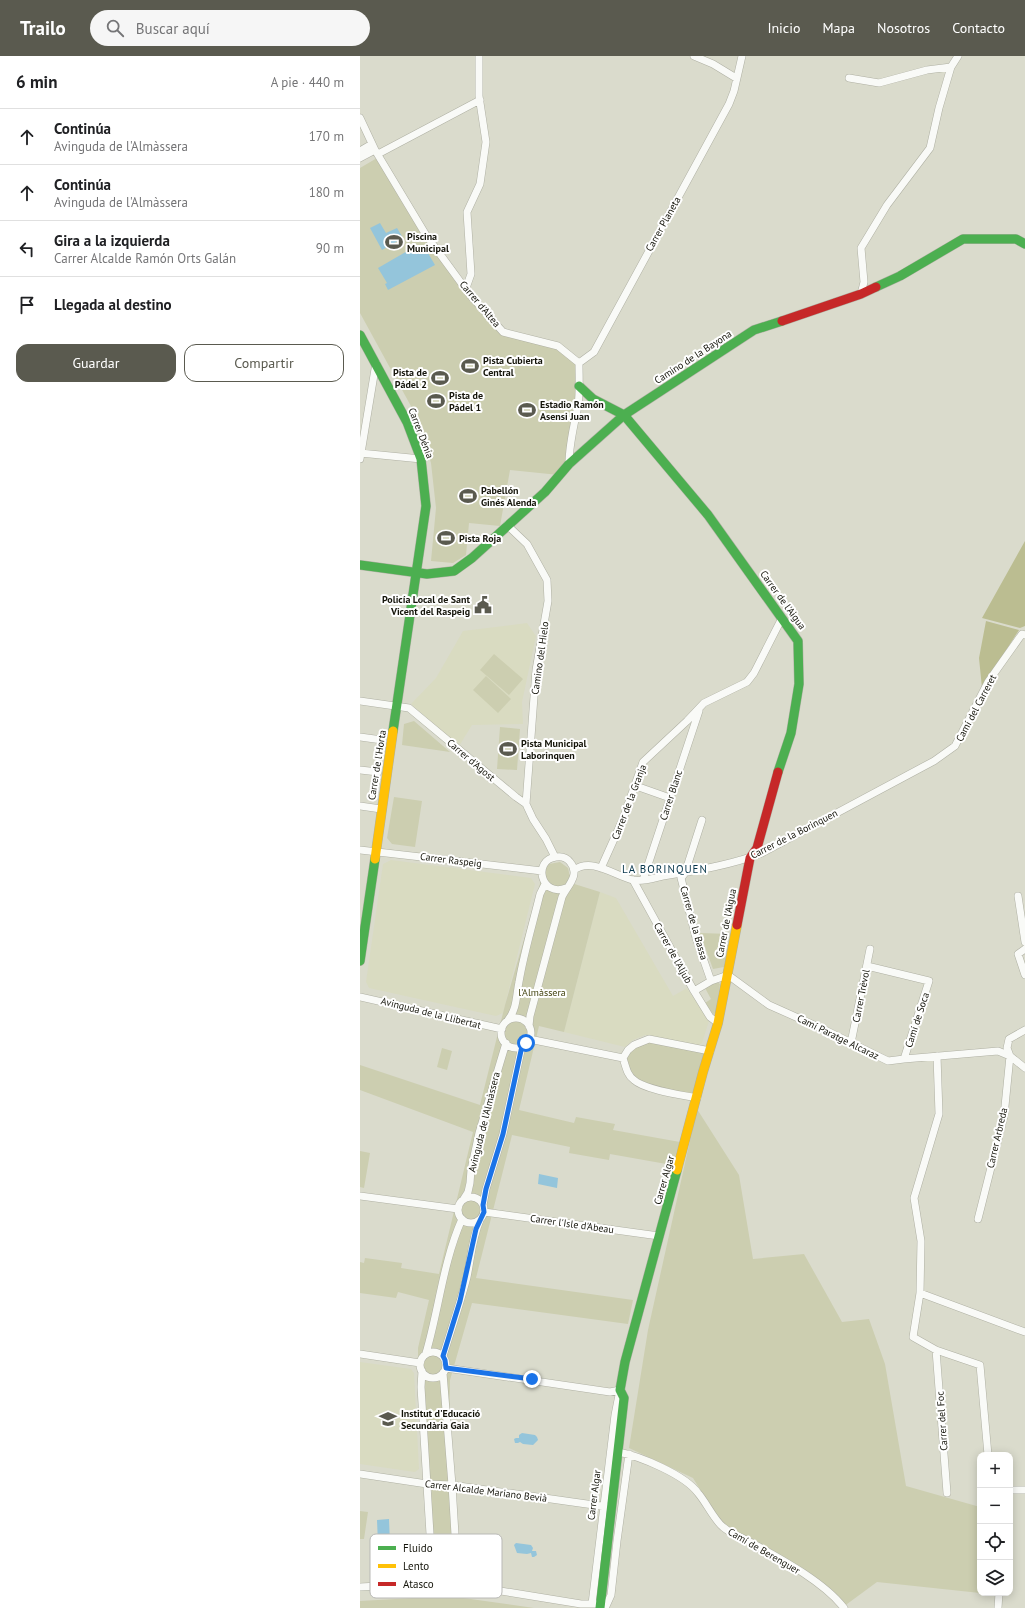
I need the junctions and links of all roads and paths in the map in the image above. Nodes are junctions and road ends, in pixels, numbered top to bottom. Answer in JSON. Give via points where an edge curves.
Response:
{"nodes":[{"id":1,"x":479,"y":56,"type":"edge"},
{"id":2,"x":694,"y":56,"type":"edge"},
{"id":3,"x":742,"y":56,"type":"edge"},
{"id":4,"x":958,"y":56,"type":"edge"},
{"id":5,"x":951,"y":67,"type":"junction"},
{"id":6,"x":736,"y":78,"type":"junction"},
{"id":7,"x":849,"y":78,"type":"dead end"},
{"id":8,"x":480,"y":100,"type":"junction"},
{"id":9,"x":360,"y":118,"type":"edge"},
{"id":10,"x":375,"y":150,"type":"junction"},
{"id":11,"x":360,"y":151,"type":"edge"},
{"id":12,"x":360,"y":158,"type":"edge"},
{"id":13,"x":1025,"y":244,"type":"edge"},
{"id":14,"x":466,"y":288,"type":"junction"},
{"id":15,"x":861,"y":294,"type":"junction"},
{"id":16,"x":360,"y":335,"type":"edge"},
{"id":17,"x":376,"y":363,"type":"junction"},
{"id":18,"x":579,"y":363,"type":"junction"},
{"id":19,"x":579,"y":386,"type":"junction"},
{"id":20,"x":624,"y":415,"type":"junction"},
{"id":21,"x":360,"y":455,"type":"edge"},
{"id":22,"x":421,"y":460,"type":"junction"},
{"id":23,"x":569,"y":464,"type":"junction"},
{"id":24,"x":507,"y":525,"type":"junction"},
{"id":25,"x":360,"y":565,"type":"edge"},
{"id":26,"x":417,"y":572,"type":"junction"},
{"id":27,"x":782,"y":618,"type":"junction"},
{"id":28,"x":1024,"y":633,"type":"edge"},
{"id":29,"x":360,"y":701,"type":"edge"},
{"id":30,"x":396,"y":706,"type":"junction"},
{"id":31,"x":700,"y":709,"type":"junction"},
{"id":32,"x":360,"y":737,"type":"edge"},
{"id":33,"x":382,"y":740,"type":"dead end"},
{"id":34,"x":955,"y":746,"type":"joint"},
{"id":35,"x":360,"y":770,"type":"edge"},
{"id":36,"x":378,"y":772,"type":"dead end"},
{"id":37,"x":636,"y":786,"type":"junction"},
{"id":38,"x":670,"y":798,"type":"junction"},
{"id":39,"x":526,"y":804,"type":"junction"},
{"id":40,"x":360,"y":806,"type":"edge"},
{"id":41,"x":381,"y":809,"type":"junction"},
{"id":42,"x":702,"y":820,"type":"dead end"},
{"id":43,"x":360,"y":850,"type":"edge"},
{"id":44,"x":376,"y":851,"type":"junction"},
{"id":45,"x":555,"y":857,"type":"junction"},
{"id":46,"x":750,"y":858,"type":"junction"},
{"id":47,"x":601,"y":868,"type":"junction"},
{"id":48,"x":574,"y":870,"type":"junction"},
{"id":49,"x":542,"y":871,"type":"junction"},
{"id":50,"x":684,"y":873,"type":"junction"},
{"id":51,"x":633,"y":880,"type":"junction"},
{"id":52,"x":643,"y":880,"type":"junction"},
{"id":53,"x":546,"y":884,"type":"junction"},
{"id":54,"x":566,"y":888,"type":"junction"},
{"id":55,"x":1018,"y":896,"type":"dead end"},
{"id":56,"x":1025,"y":942,"type":"edge"},
{"id":57,"x":870,"y":949,"type":"dead end"},
{"id":58,"x":1025,"y":949,"type":"edge"},
{"id":59,"x":360,"y":961,"type":"edge"},
{"id":60,"x":867,"y":966,"type":"junction"},
{"id":61,"x":728,"y":975,"type":"junction"},
{"id":62,"x":1025,"y":975,"type":"edge"},
{"id":63,"x":711,"y":981,"type":"junction"},
{"id":64,"x":694,"y":991,"type":"junction"},
{"id":65,"x":360,"y":997,"type":"edge"},
{"id":66,"x":508,"y":1020,"type":"junction"},
{"id":67,"x":718,"y":1023,"type":"junction"},
{"id":68,"x":529,"y":1026,"type":"junction"},
{"id":69,"x":502,"y":1029,"type":"junction"},
{"id":70,"x":1025,"y":1030,"type":"edge"},
{"id":71,"x":529,"y":1039,"type":"junction"},
{"id":72,"x":852,"y":1043,"type":"junction"},
{"id":73,"x":506,"y":1044,"type":"junction"},
{"id":74,"x":522,"y":1046,"type":"junction"},
{"id":75,"x":710,"y":1051,"type":"junction"},
{"id":76,"x":937,"y":1056,"type":"junction"},
{"id":77,"x":1010,"y":1056,"type":"junction"},
{"id":78,"x":623,"y":1058,"type":"junction"},
{"id":79,"x":904,"y":1059,"type":"junction"},
{"id":80,"x":1025,"y":1068,"type":"edge"},
{"id":81,"x":697,"y":1098,"type":"junction"},
{"id":82,"x":360,"y":1196,"type":"edge"},
{"id":83,"x":463,"y":1200,"type":"junction"},
{"id":84,"x":484,"y":1208,"type":"junction"},
{"id":85,"x":458,"y":1209,"type":"junction"},
{"id":86,"x":462,"y":1219,"type":"junction"},
{"id":87,"x":978,"y":1219,"type":"dead end"},
{"id":88,"x":480,"y":1220,"type":"junction"},
{"id":89,"x":659,"y":1236,"type":"junction"},
{"id":90,"x":920,"y":1293,"type":"junction"},
{"id":91,"x":1025,"y":1332,"type":"edge"},
{"id":92,"x":936,"y":1350,"type":"junction"},
{"id":93,"x":360,"y":1354,"type":"edge"},
{"id":94,"x":426,"y":1354,"type":"junction"},
{"id":95,"x":443,"y":1356,"type":"junction"},
{"id":96,"x":420,"y":1363,"type":"junction"},
{"id":97,"x":445,"y":1370,"type":"junction"},
{"id":98,"x":422,"y":1371,"type":"junction"},
{"id":99,"x":620,"y":1390,"type":"junction"},
{"id":100,"x":618,"y":1452,"type":"junction"},
{"id":101,"x":988,"y":1452,"type":"edge"},
{"id":102,"x":629,"y":1454,"type":"junction"},
{"id":103,"x":360,"y":1474,"type":"edge"},
{"id":104,"x":427,"y":1484,"type":"junction"},
{"id":105,"x":452,"y":1485,"type":"junction"},
{"id":106,"x":1013,"y":1490,"type":"edge"},
{"id":107,"x":1025,"y":1490,"type":"edge"},
{"id":108,"x":947,"y":1493,"type":"dead end"},
{"id":109,"x":608,"y":1507,"type":"junction"},
{"id":110,"x":430,"y":1534,"type":"edge"},
{"id":111,"x":455,"y":1534,"type":"edge"},
{"id":112,"x":370,"y":1588,"type":"edge"},
{"id":113,"x":360,"y":1589,"type":"edge"},
{"id":114,"x":502,"y":1591,"type":"edge"},
{"id":115,"x":999,"y":1596,"type":"edge"},
{"id":116,"x":597,"y":1605,"type":"edge"},
{"id":117,"x":844,"y":1608,"type":"edge"},
{"id":118,"x":998,"y":1608,"type":"edge"}],
"edges":[{"from":1,"to":8,"type":"street"},
{"from":2,"to":6,"type":"street"},
{"from":3,"to":6,"type":"street","name":"Carrer Planeta"},
{"from":4,"to":5,"type":"street"},
{"from":5,"to":7,"type":"street","via":[[927,70],[879,83]]},
{"from":5,"to":15,"type":"street","via":[[930,148],[887,205],[861,248],[864,282]]},
{"from":6,"to":18,"type":"street","name":"Carrer Planeta","via":[[729,104],[594,352]]},
{"from":8,"to":10,"type":"street"},
{"from":8,"to":14,"type":"street","via":[[486,142],[480,184],[467,212],[471,274]]},
{"from":9,"to":10,"type":"street","name":"Carrer d'Altea"},
{"from":10,"to":11,"type":"street"},
{"from":10,"to":12,"type":"street"},
{"from":10,"to":14,"type":"street","name":"Carrer d'Altea","via":[[426,235]]},
{"from":13,"to":15,"type":"street","name":"Camino de la Bayona","via":[[1016,239],[963,239],[900,276]]},
{"from":14,"to":18,"type":"street","name":"Carrer d'Altea","via":[[503,332],[558,346]]},
{"from":15,"to":20,"type":"street","name":"Camino de la Bayona","via":[[754,330]]},
{"from":16,"to":17,"type":"street","name":"Carrer Dénia"},
{"from":17,"to":21,"type":"street"},
{"from":17,"to":22,"type":"street","name":"Carrer Dénia","via":[[407,422]]},
{"from":18,"to":19,"type":"street"},
{"from":19,"to":20,"type":"street","via":[[593,399]]},
{"from":19,"to":23,"type":"street","via":[[578,405],[569,448]]},
{"from":20,"to":23,"type":"street","name":"Camino de la Bayona"},
{"from":20,"to":27,"type":"street","name":"Carrer de l'Aigua","via":[[708,515]]},
{"from":21,"to":22,"type":"street"},
{"from":22,"to":26,"type":"street","name":"Carrer Dénia","via":[[426,506]]},
{"from":23,"to":24,"type":"street","name":"Camino de la Bayona","via":[[545,492]]},
{"from":24,"to":26,"type":"street","name":"Camino de la Bayona","via":[[454,571],[440,574]]},
{"from":24,"to":39,"type":"street","name":"Camino del Hielo","via":[[527,544],[547,580],[548,601],[536,670]]},
{"from":25,"to":26,"type":"street","name":"Camino de la Bayona"},
{"from":26,"to":30,"type":"street","name":"Carrer de l'Horta"},
{"from":27,"to":31,"type":"street","name":"Carrer de la Granja","via":[[747,682],[704,703]]},
{"from":27,"to":46,"type":"street","name":"Carrer de l'Aigua","via":[[798,641],[796,709],[757,848]]},
{"from":28,"to":34,"type":"street","name":"Camí del Carreret","via":[[988,682]]},
{"from":29,"to":30,"type":"street","name":"Carrer d'Agost"},
{"from":30,"to":39,"type":"street","name":"Carrer d'Agost","via":[[409,708]]},
{"from":30,"to":41,"type":"street","name":"Carrer de l'Horta"},
{"from":31,"to":37,"type":"street","name":"Carrer de la Granja","via":[[643,762]]},
{"from":31,"to":38,"type":"street","name":"Carrer Blanc"},
{"from":32,"to":33,"type":"street"},
{"from":34,"to":46,"type":"street","name":"Carrer de la Borinquen","via":[[934,761]]},
{"from":35,"to":36,"type":"street"},
{"from":37,"to":38,"type":"street"},
{"from":37,"to":47,"type":"street","name":"Carrer de la Granja"},
{"from":38,"to":52,"type":"street","name":"Carrer Blanc"},
{"from":39,"to":45,"type":"street","name":"Carrer d'Agost"},
{"from":40,"to":41,"type":"street"},
{"from":41,"to":44,"type":"street","name":"Carrer de l'Horta"},
{"from":42,"to":50,"type":"street","name":"Carrer de la Bassa"},
{"from":43,"to":44,"type":"street","name":"Carrer Raspeig"},
{"from":44,"to":49,"type":"street","name":"Carrer Raspeig"},
{"from":44,"to":59,"type":"street","name":"Carrer de l'Horta"},
{"from":45,"to":48,"type":"street","via":[[568,860]]},
{"from":45,"to":49,"type":"street","via":[[547,861]]},
{"from":46,"to":50,"type":"street","name":"Carrer de la Borinquen"},
{"from":46,"to":61,"type":"street","name":"Carrer de l'Aigua"},
{"from":47,"to":48,"type":"street","name":"Carrer de la Borinquen","via":[[588,865]]},
{"from":47,"to":51,"type":"street","name":"Carrer de la Borinquen"},
{"from":48,"to":54,"type":"street","via":[[572,883]]},
{"from":49,"to":53,"type":"street"},
{"from":50,"to":52,"type":"street","name":"Carrer de la Borinquen"},
{"from":50,"to":63,"type":"street","name":"Carrer de la Bassa","via":[[681,878],[696,938]]},
{"from":51,"to":52,"type":"street","name":"Carrer de la Borinquen"},
{"from":51,"to":64,"type":"street","name":"Carrer de l'Aljub"},
{"from":53,"to":54,"type":"street","via":[[559,890]]},
{"from":53,"to":66,"type":"street","via":[[536,909],[518,982],[516,1004]]},
{"from":54,"to":68,"type":"street"},
{"from":55,"to":56,"type":"street"},
{"from":57,"to":60,"type":"street","name":"Carrer Trèvol"},
{"from":58,"to":62,"type":"street","via":[[1018,954]]},
{"from":60,"to":72,"type":"street","name":"Carrer Trèvol"},
{"from":60,"to":79,"type":"street","name":"Camí de Soca","via":[[929,981]]},
{"from":61,"to":63,"type":"street"},
{"from":61,"to":67,"type":"street","name":"Carrer Algar"},
{"from":61,"to":72,"type":"street","name":"Camí Paratge Alcaraz","via":[[768,1005]]},
{"from":63,"to":64,"type":"street"},
{"from":64,"to":67,"type":"street","name":"Carrer de l'Aljub","via":[[710,1017]]},
{"from":65,"to":69,"type":"street","name":"Avinguda de la Llibertat"},
{"from":66,"to":68,"type":"street","via":[[517,1018]]},
{"from":66,"to":69,"type":"street"},
{"from":67,"to":75,"type":"street","name":"Carrer Algar"},
{"from":68,"to":71,"type":"street"},
{"from":69,"to":73,"type":"street"},
{"from":70,"to":77,"type":"street","name":"Carrer Arbreda","via":[[1009,1038],[1007,1048]]},
{"from":71,"to":74,"type":"street"},
{"from":71,"to":78,"type":"street"},
{"from":72,"to":79,"type":"street","name":"Camí Paratge Alcaraz","via":[[888,1061]]},
{"from":73,"to":74,"type":"street"},
{"from":73,"to":83,"type":"street","name":"Avinguda de l'Almàssera","via":[[479,1134],[468,1192]]},
{"from":74,"to":84,"type":"street","name":"Avinguda de l'Almàssera","via":[[503,1134],[486,1189]]},
{"from":75,"to":78,"type":"street","via":[[649,1039],[634,1044]]},
{"from":75,"to":81,"type":"street","name":"Carrer Algar"},
{"from":76,"to":77,"type":"street","name":"Camí Paratge Alcaraz","via":[[998,1051]]},
{"from":76,"to":79,"type":"street","name":"Camí Paratge Alcaraz"},
{"from":76,"to":90,"type":"street","via":[[939,1114],[914,1198],[921,1241]]},
{"from":77,"to":80,"type":"street","name":"Camí Paratge Alcaraz"},
{"from":77,"to":87,"type":"street","name":"Carrer Arbreda","via":[[1004,1116]]},
{"from":78,"to":81,"type":"street","via":[[627,1073],[635,1081],[654,1089]]},
{"from":81,"to":89,"type":"street","name":"Carrer Algar"},
{"from":82,"to":85,"type":"street"},
{"from":83,"to":84,"type":"street","via":[[476,1198]]},
{"from":83,"to":85,"type":"street"},
{"from":84,"to":88,"type":"street"},
{"from":84,"to":89,"type":"street","name":"Carrer l'Isle d'Abeau"},
{"from":85,"to":86,"type":"street"},
{"from":86,"to":88,"type":"street","via":[[473,1223]]},
{"from":86,"to":94,"type":"street","via":[[443,1275]]},
{"from":88,"to":95,"type":"street"},
{"from":89,"to":99,"type":"street","name":"Carrer Algar","via":[[634,1325]]},
{"from":90,"to":91,"type":"street"},
{"from":90,"to":92,"type":"street","via":[[913,1337]]},
{"from":92,"to":101,"type":"street","via":[[980,1364]]},
{"from":92,"to":108,"type":"street","name":"Carrer del Foc"},
{"from":93,"to":96,"type":"street"},
{"from":94,"to":95,"type":"street","via":[[435,1352]]},
{"from":94,"to":96,"type":"street"},
{"from":95,"to":97,"type":"street"},
{"from":96,"to":98,"type":"street"},
{"from":97,"to":98,"type":"street","via":[[440,1376],[432,1378],[424,1375]]},
{"from":97,"to":99,"type":"street","via":[[610,1392]]},
{"from":97,"to":105,"type":"street"},
{"from":98,"to":104,"type":"street"},
{"from":99,"to":100,"type":"street","name":"Carrer Algar","via":[[624,1398]]},
{"from":99,"to":109,"type":"street","name":"Carrer Algar","via":[[615,1416]]},
{"from":100,"to":102,"type":"street"},
{"from":100,"to":109,"type":"street","name":"Carrer Algar"},
{"from":102,"to":116,"type":"street","via":[[611,1595]]},
{"from":102,"to":117,"type":"street","name":"Camí de Berenguer","via":[[687,1481],[698,1491],[722,1527],[792,1566]]},
{"from":103,"to":104,"type":"street","name":"Carrer Alcalde Mariano Bevià"},
{"from":104,"to":105,"type":"street","name":"Carrer Alcalde Mariano Bevià"},
{"from":104,"to":110,"type":"street"},
{"from":105,"to":109,"type":"street","name":"Carrer Alcalde Mariano Bevià"},
{"from":105,"to":111,"type":"street"},
{"from":106,"to":107,"type":"street"},
{"from":109,"to":116,"type":"street","name":"Carrer Algar"},
{"from":112,"to":113,"type":"street"},
{"from":114,"to":116,"type":"street"},
{"from":115,"to":118,"type":"street"}]}
